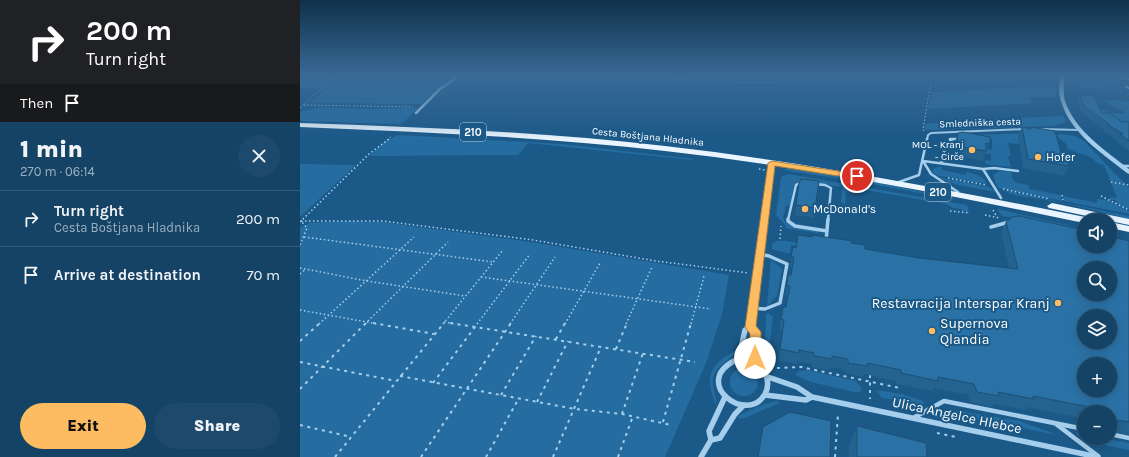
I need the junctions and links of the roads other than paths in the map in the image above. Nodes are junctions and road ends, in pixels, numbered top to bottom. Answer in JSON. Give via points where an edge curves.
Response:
{"nodes":[{"id":1,"x":431,"y":97,"type":"edge"},
{"id":2,"x":1062,"y":97,"type":"edge"},
{"id":3,"x":416,"y":112,"type":"dead end"},
{"id":4,"x":300,"y":125,"type":"edge"},
{"id":5,"x":1028,"y":129,"type":"edge"},
{"id":6,"x":1036,"y":129,"type":"edge"},
{"id":7,"x":1080,"y":130,"type":"junction"},
{"id":8,"x":956,"y":131,"type":"junction"},
{"id":9,"x":951,"y":148,"type":"dead end"},
{"id":10,"x":951,"y":156,"type":"dead end"},
{"id":11,"x":923,"y":161,"type":"junction"},
{"id":12,"x":772,"y":163,"type":"junction"},
{"id":13,"x":940,"y":163,"type":"junction"},
{"id":14,"x":1122,"y":166,"type":"junction"},
{"id":15,"x":1129,"y":166,"type":"edge"},
{"id":16,"x":983,"y":169,"type":"junction"},
{"id":17,"x":1018,"y":171,"type":"dead end"},
{"id":18,"x":1129,"y":172,"type":"edge"},
{"id":19,"x":886,"y":181,"type":"junction"},
{"id":20,"x":803,"y":182,"type":"edge"},
{"id":21,"x":899,"y":182,"type":"junction"},
{"id":22,"x":810,"y":183,"type":"edge"},
{"id":23,"x":958,"y":192,"type":"junction"},
{"id":24,"x":1001,"y":198,"type":"junction"},
{"id":25,"x":1077,"y":219,"type":"edge"},
{"id":26,"x":1011,"y":222,"type":"edge"},
{"id":27,"x":1129,"y":222,"type":"edge"},
{"id":28,"x":1117,"y":227,"type":"edge"},
{"id":29,"x":991,"y":228,"type":"dead end"},
{"id":30,"x":1129,"y":230,"type":"edge"},
{"id":31,"x":827,"y":231,"type":"junction"},
{"id":32,"x":826,"y":241,"type":"edge"},
{"id":33,"x":760,"y":254,"type":"junction"},
{"id":34,"x":753,"y":308,"type":"junction"},
{"id":35,"x":750,"y":327,"type":"junction"},
{"id":36,"x":736,"y":360,"type":"junction"},
{"id":37,"x":760,"y":366,"type":"junction"},
{"id":38,"x":768,"y":377,"type":"junction"},
{"id":39,"x":764,"y":396,"type":"junction"},
{"id":40,"x":812,"y":396,"type":"junction"},
{"id":41,"x":725,"y":397,"type":"junction"},
{"id":42,"x":744,"y":404,"type":"junction"},
{"id":43,"x":914,"y":418,"type":"junction"},
{"id":44,"x":1054,"y":423,"type":"junction"},
{"id":45,"x":1077,"y":428,"type":"edge"},
{"id":46,"x":1117,"y":435,"type":"edge"},
{"id":47,"x":1129,"y":438,"type":"edge"},
{"id":48,"x":711,"y":440,"type":"junction"},
{"id":49,"x":701,"y":457,"type":"edge"},
{"id":50,"x":1099,"y":457,"type":"edge"}],
"edges":[{"from":1,"to":3,"type":"street"},
{"from":2,"to":7,"type":"street","via":[[1065,107]]},
{"from":4,"to":12,"type":"main road","name":"Cesta Boštjana Hladnika","number":"210","via":[[541,137],[646,146]]},
{"from":5,"to":8,"type":"lane","name":"Smledniška cesta"},
{"from":6,"to":7,"type":"lane","name":"Smledniška cesta"},
{"from":7,"to":14,"type":"street"},
{"from":8,"to":9,"type":"lane","via":[[963,138],[950,139]]},
{"from":8,"to":11,"type":"lane","name":"Smledniška cesta","via":[[928,135]]},
{"from":10,"to":13,"type":"lane"},
{"from":11,"to":13,"type":"lane"},
{"from":11,"to":21,"type":"lane","via":[[919,174]]},
{"from":11,"to":23,"type":"lane","via":[[931,174]]},
{"from":12,"to":19,"type":"main road","name":"Cesta Boštjana Hladnika","number":"210"},
{"from":12,"to":33,"type":"street"},
{"from":13,"to":16,"type":"lane"},
{"from":14,"to":15,"type":"lane"},
{"from":14,"to":18,"type":"street"},
{"from":16,"to":17,"type":"lane"},
{"from":16,"to":24,"type":"lane"},
{"from":19,"to":21,"type":"main road","number":"210"},
{"from":19,"to":25,"type":"main road","name":"Cesta Boštjana Hladnika","number":"210","via":[[991,204]]},
{"from":20,"to":31,"type":"lane","via":[[796,185],[788,221],[795,226]]},
{"from":21,"to":23,"type":"main road","number":"210"},
{"from":22,"to":31,"type":"lane","via":[[831,188]]},
{"from":23,"to":24,"type":"main road","number":"210"},
{"from":24,"to":27,"type":"main road","number":"210"},
{"from":26,"to":29,"type":"lane"},
{"from":28,"to":30,"type":"main road"},
{"from":31,"to":32,"type":"lane"},
{"from":33,"to":34,"type":"street"},
{"from":33,"to":34,"type":"lane","via":[[786,264],[780,303],[765,309]]},
{"from":34,"to":35,"type":"street"},
{"from":35,"to":36,"type":"street","via":[[745,330]]},
{"from":35,"to":37,"type":"street","via":[[755,332],[755,358]]},
{"from":36,"to":37,"type":"street","via":[[748,360]]},
{"from":36,"to":41,"type":"street","via":[[728,363],[719,375],[720,390]]},
{"from":37,"to":38,"type":"street"},
{"from":38,"to":39,"type":"street","via":[[769,387]]},
{"from":38,"to":40,"type":"street","via":[[782,384],[806,390]]},
{"from":39,"to":40,"type":"street","via":[[806,400]]},
{"from":39,"to":42,"type":"street","via":[[755,403]]},
{"from":40,"to":43,"type":"street","name":"Ulica Angelce Hlebce"},
{"from":41,"to":42,"type":"street","via":[[732,402]]},
{"from":41,"to":48,"type":"street","via":[[709,431]]},
{"from":42,"to":48,"type":"street","via":[[720,438]]},
{"from":43,"to":44,"type":"lane","via":[[944,401]]},
{"from":43,"to":50,"type":"street","name":"Ulica Angelce Hlebce"},
{"from":44,"to":45,"type":"lane"},
{"from":44,"to":50,"type":"lane"},
{"from":46,"to":47,"type":"lane"},
{"from":48,"to":49,"type":"street"}]}
